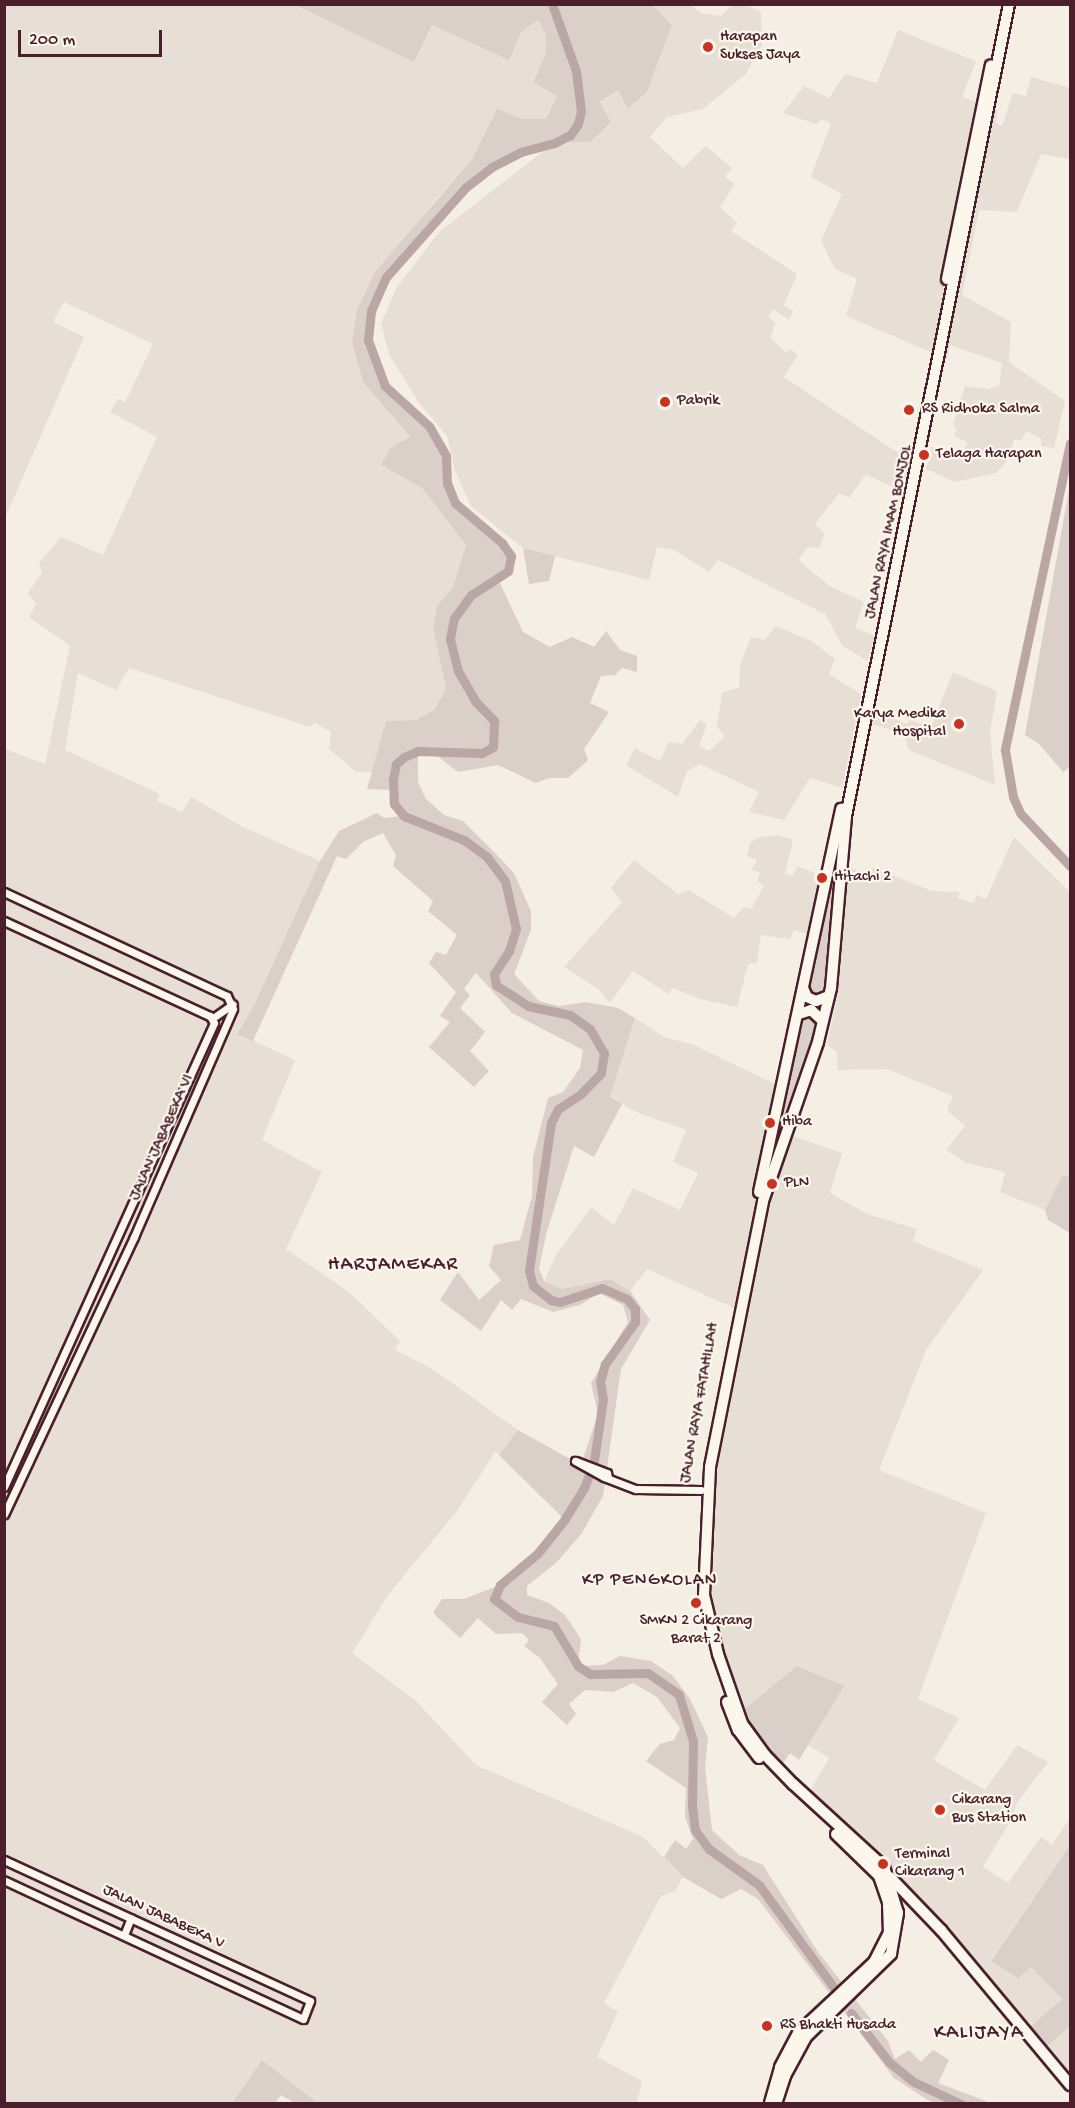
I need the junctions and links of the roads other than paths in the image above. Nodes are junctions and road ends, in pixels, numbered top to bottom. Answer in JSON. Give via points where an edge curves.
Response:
{"nodes":[{"id":1,"x":1002,"y":4,"type":"edge"},
{"id":2,"x":1009,"y":4,"type":"edge"},
{"id":3,"x":878,"y":650,"type":"junction"},
{"id":4,"x":4,"y":891,"type":"edge"},
{"id":5,"x":4,"y":921,"type":"edge"},
{"id":6,"x":803,"y":988,"type":"junction"},
{"id":7,"x":829,"y":996,"type":"junction"},
{"id":8,"x":233,"y":1004,"type":"junction"},
{"id":9,"x":799,"y":1014,"type":"junction"},
{"id":10,"x":213,"y":1018,"type":"junction"},
{"id":11,"x":823,"y":1021,"type":"junction"},
{"id":12,"x":739,"y":1298,"type":"junction"},
{"id":13,"x":577,"y":1462,"type":"dead end"},
{"id":14,"x":4,"y":1487,"type":"edge"},
{"id":15,"x":700,"y":1490,"type":"junction"},
{"id":16,"x":4,"y":1514,"type":"edge"},
{"id":17,"x":4,"y":1860,"type":"edge"},
{"id":18,"x":884,"y":1876,"type":"junction"},
{"id":19,"x":4,"y":1880,"type":"edge"},
{"id":20,"x":914,"y":1904,"type":"junction"},
{"id":21,"x":898,"y":1913,"type":"junction"},
{"id":22,"x":131,"y":1918,"type":"junction"},
{"id":23,"x":124,"y":1935,"type":"junction"},
{"id":24,"x":869,"y":1974,"type":"junction"},
{"id":25,"x":831,"y":2006,"type":"junction"},
{"id":26,"x":1071,"y":2085,"type":"edge"},
{"id":27,"x":770,"y":2103,"type":"edge"},
{"id":28,"x":777,"y":2103,"type":"edge"}],
"edges":[{"from":1,"to":3,"type":"highway","name":"JALAN RAYA IMAM BONJOL"},
{"from":2,"to":3,"type":"highway","name":"JALAN RAYA IMAM BONJOL"},
{"from":3,"to":6,"type":"highway","name":"JALAN RAYA IMAM BONJOL"},
{"from":3,"to":7,"type":"highway","name":"JALAN RAYA IMAM BONJOL","via":[[846,816],[836,957]]},
{"from":4,"to":8,"type":"street","via":[[227,996]]},
{"from":5,"to":10,"type":"street"},
{"from":6,"to":7,"type":"highway","via":[[811,1000],[821,1001]]},
{"from":6,"to":9,"type":"highway","name":"JALAN RAYA FATAHILLAH"},
{"from":7,"to":11,"type":"highway","name":"JALAN RAYA FATAHILLAH"},
{"from":8,"to":10,"type":"street"},
{"from":8,"to":16,"type":"street","name":"JALAN JABABEKA VI","via":[[228,1028]]},
{"from":9,"to":11,"type":"highway","via":[[811,1010]]},
{"from":9,"to":12,"type":"highway","name":"JALAN RAYA FATAHILLAH"},
{"from":10,"to":14,"type":"street","name":"JALAN JABABEKA VI","via":[[214,1029]]},
{"from":11,"to":12,"type":"highway","name":"JALAN RAYA FATAHILLAH","via":[[765,1191]]},
{"from":12,"to":15,"type":"highway","name":"JALAN RAYA FATAHILLAH"},
{"from":12,"to":18,"type":"highway","name":"JALAN RAYA FATAHILLAH","via":[[707,1489],[703,1581],[718,1654],[742,1723],[756,1744]]},
{"from":13,"to":15,"type":"street","via":[[641,1490]]},
{"from":15,"to":18,"type":"highway","name":"JALAN RAYA FATAHILLAH","via":[[698,1594],[712,1653],[738,1730],[759,1758]]},
{"from":17,"to":22,"type":"street","name":"JALAN JABABEKA V"},
{"from":18,"to":20,"type":"highway"},
{"from":18,"to":21,"type":"highway"},
{"from":18,"to":24,"type":"highway","via":[[889,1933]]},
{"from":19,"to":23,"type":"street"},
{"from":20,"to":21,"type":"highway"},
{"from":20,"to":26,"type":"highway"},
{"from":21,"to":24,"type":"highway","via":[[895,1946]]},
{"from":22,"to":23,"type":"street"},
{"from":22,"to":23,"type":"street","name":"JALAN JABABEKA V","via":[[310,2001],[303,2019]]},
{"from":24,"to":25,"type":"highway"},
{"from":25,"to":27,"type":"highway","via":[[796,2038],[777,2073]]},
{"from":25,"to":28,"type":"highway","via":[[796,2053]]}]}
